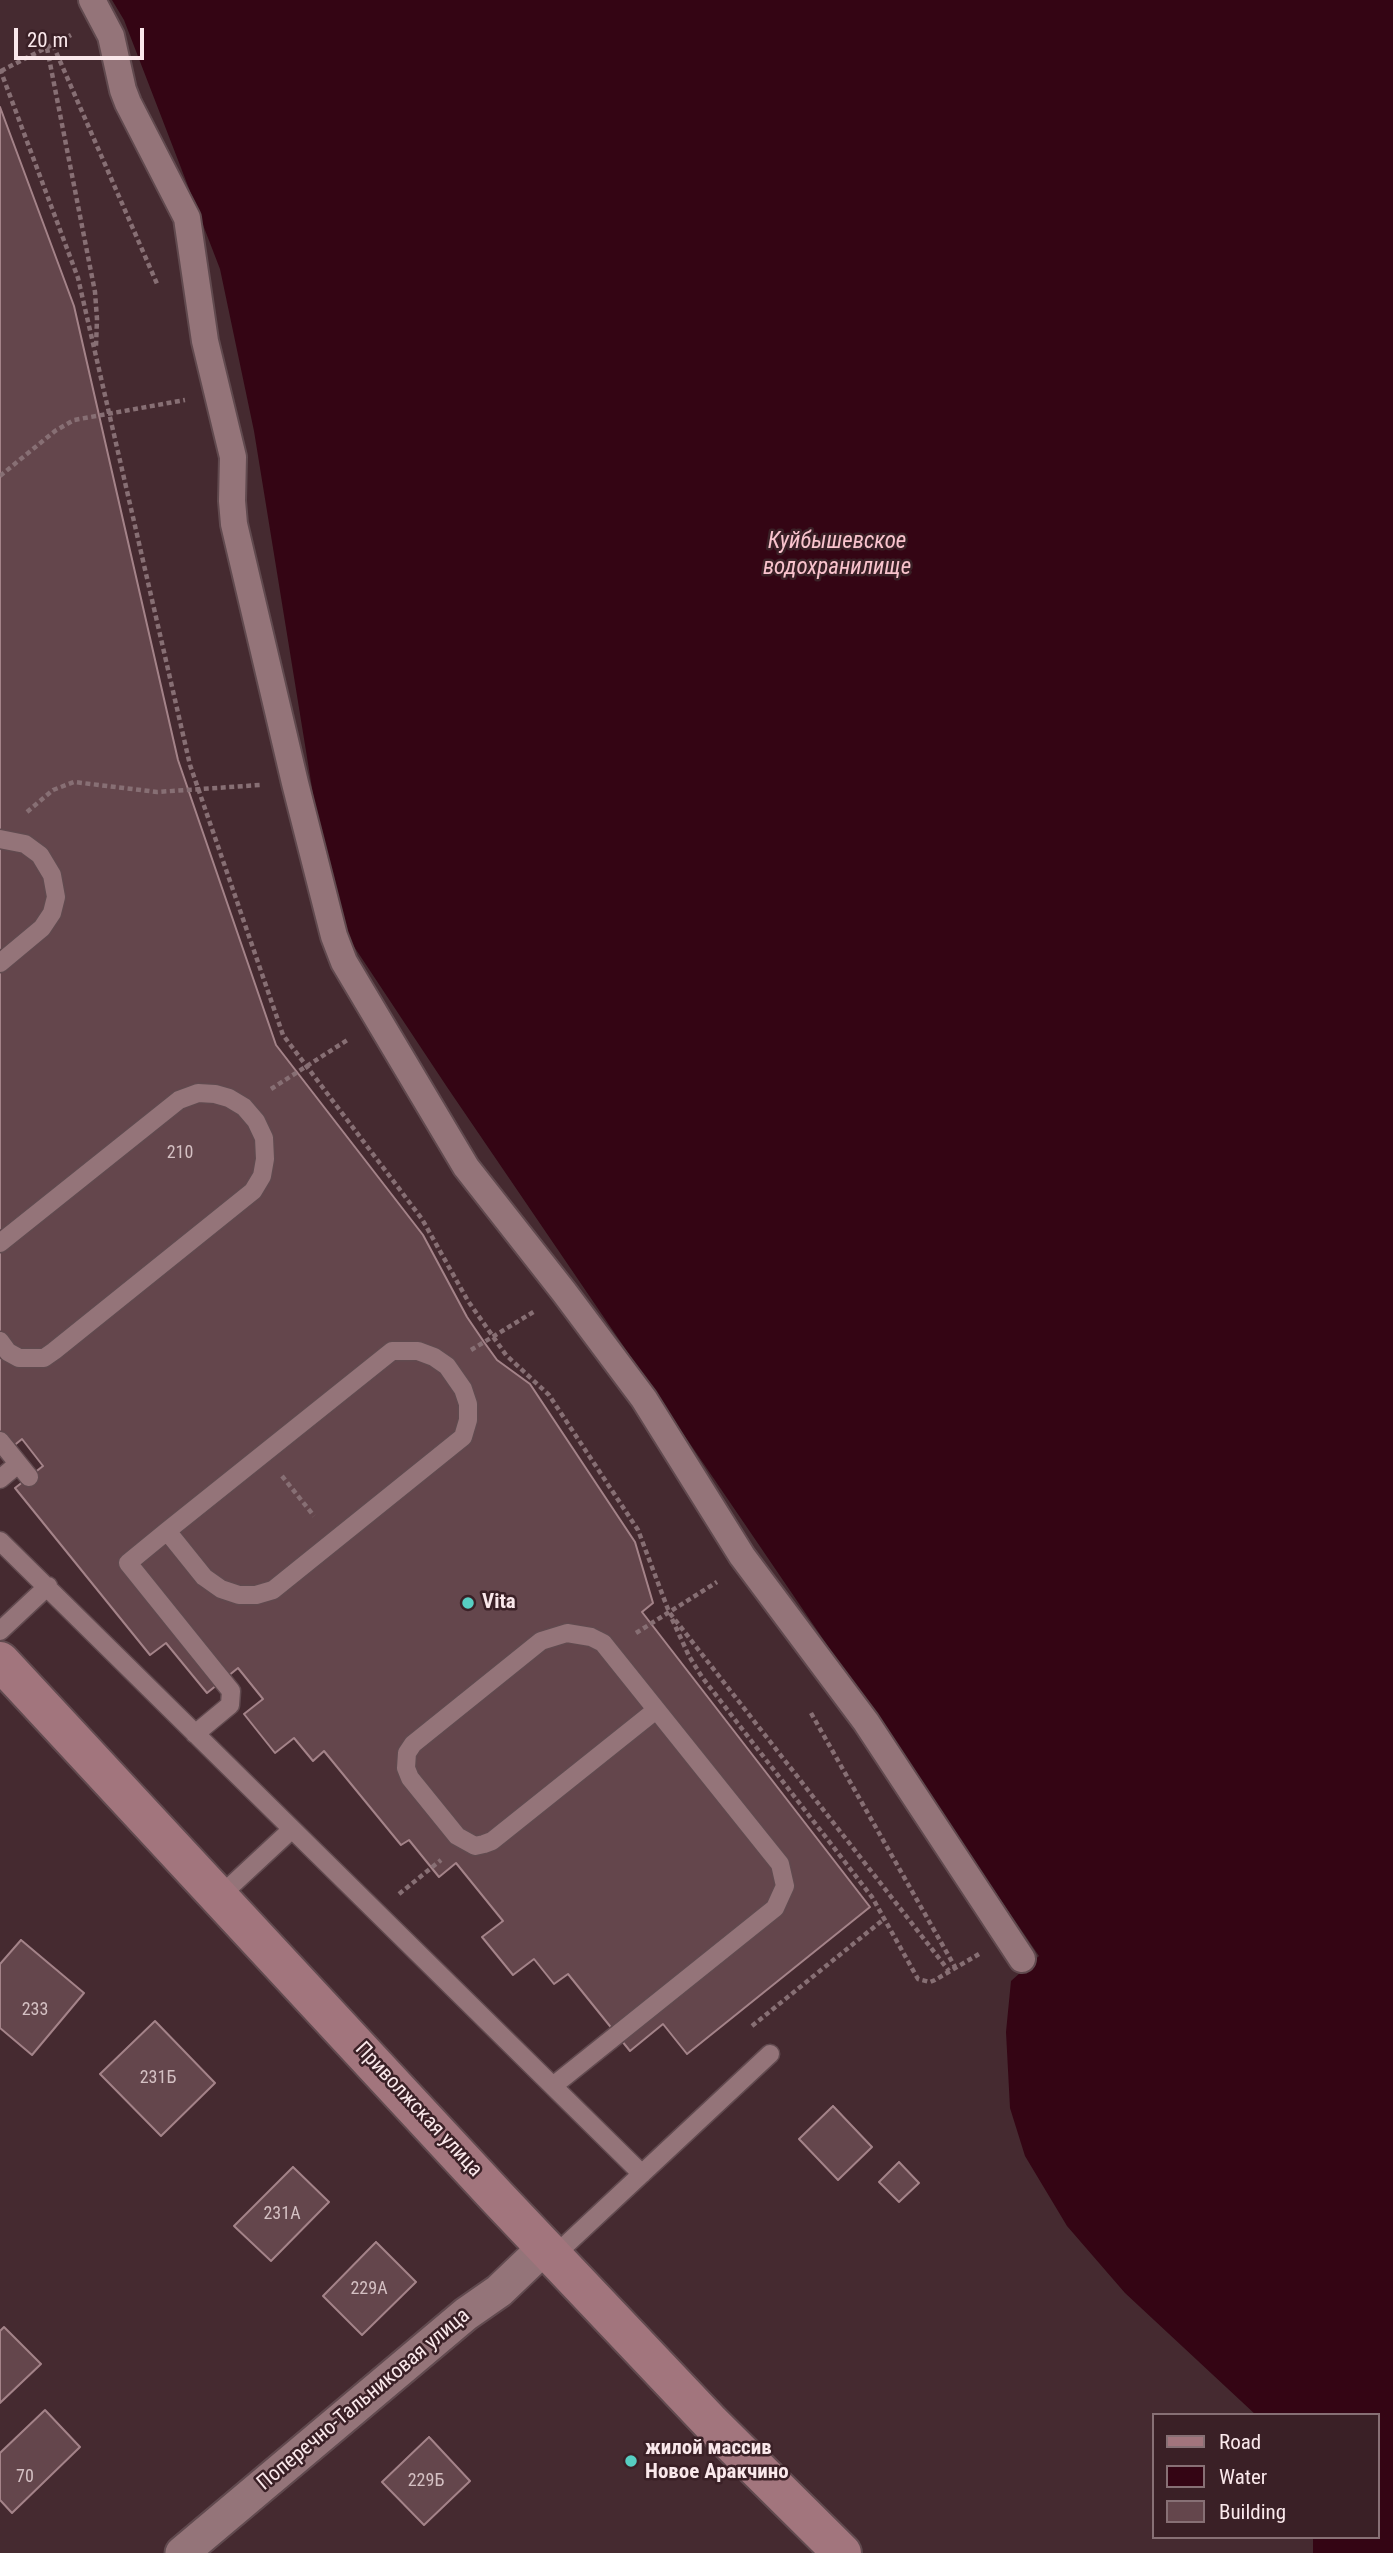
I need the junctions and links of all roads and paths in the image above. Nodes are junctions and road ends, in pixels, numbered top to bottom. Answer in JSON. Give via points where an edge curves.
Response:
{"nodes":[{"id":1,"x":92,"y":0,"type":"edge"},
{"id":2,"x":81,"y":30,"type":"dead end"},
{"id":3,"x":53,"y":45,"type":"junction"},
{"id":4,"x":47,"y":48,"type":"junction"},
{"id":5,"x":0,"y":72,"type":"edge"},
{"id":6,"x":161,"y":292,"type":"dead end"},
{"id":7,"x":96,"y":352,"type":"dead end"},
{"id":8,"x":198,"y":398,"type":"dead end"},
{"id":9,"x":0,"y":476,"type":"edge"},
{"id":10,"x":267,"y":785,"type":"dead end"},
{"id":11,"x":21,"y":817,"type":"dead end"},
{"id":12,"x":0,"y":838,"type":"edge"},
{"id":13,"x":0,"y":963,"type":"edge"},
{"id":14,"x":356,"y":1035,"type":"dead end"},
{"id":15,"x":297,"y":1072,"type":"dead end"},
{"id":16,"x":0,"y":1243,"type":"edge"},
{"id":17,"x":540,"y":1307,"type":"dead end"},
{"id":18,"x":0,"y":1341,"type":"edge"},
{"id":19,"x":484,"y":1342,"type":"dead end"},
{"id":20,"x":0,"y":1441,"type":"edge"},
{"id":21,"x":264,"y":1453,"type":"junction"},
{"id":22,"x":0,"y":1479,"type":"edge"},
{"id":23,"x":167,"y":1531,"type":"junction"},
{"id":24,"x":0,"y":1541,"type":"edge"},
{"id":25,"x":335,"y":1541,"type":"junction"},
{"id":26,"x":721,"y":1579,"type":"dead end"},
{"id":27,"x":48,"y":1586,"type":"junction"},
{"id":28,"x":669,"y":1612,"type":"junction"},
{"id":29,"x":651,"y":1624,"type":"dead end"},
{"id":30,"x":0,"y":1631,"type":"edge"},
{"id":31,"x":0,"y":1661,"type":"edge"},
{"id":32,"x":806,"y":1704,"type":"dead end"},
{"id":33,"x":656,"y":1710,"type":"junction"},
{"id":34,"x":195,"y":1734,"type":"junction"},
{"id":35,"x":291,"y":1830,"type":"junction"},
{"id":36,"x":432,"y":1867,"type":"dead end"},
{"id":37,"x":219,"y":1897,"type":"junction"},
{"id":38,"x":377,"y":1913,"type":"junction"},
{"id":39,"x":884,"y":1919,"type":"junction"},
{"id":40,"x":1007,"y":1937,"type":"junction"},
{"id":41,"x":1022,"y":1959,"type":"dead end"},
{"id":42,"x":956,"y":1968,"type":"junction"},
{"id":43,"x":764,"y":2060,"type":"joint"},
{"id":44,"x":553,"y":2086,"type":"junction"},
{"id":45,"x":642,"y":2174,"type":"junction"},
{"id":46,"x":550,"y":2251,"type":"junction"},
{"id":47,"x":182,"y":2553,"type":"edge"},
{"id":48,"x":842,"y":2553,"type":"edge"}],
"edges":[{"from":1,"to":40,"type":"street","via":[[111,36],[128,103],[187,218],[205,341],[233,457],[234,524],[295,783],[344,962],[466,1167],[638,1391],[741,1556],[866,1723]]},
{"from":2,"to":3,"type":"path"},
{"from":3,"to":4,"type":"path"},
{"from":3,"to":6,"type":"path"},
{"from":4,"to":5,"type":"path"},
{"from":4,"to":7,"type":"path","via":[[95,292]]},
{"from":8,"to":9,"type":"path","via":[[74,420]]},
{"from":10,"to":11,"type":"path","via":[[157,792],[74,782],[53,790]]},
{"from":12,"to":13,"type":"lane","via":[[25,844],[40,855],[52,874],[55,897],[42,928]]},
{"from":14,"to":15,"type":"path"},
{"from":16,"to":18,"type":"lane","via":[[179,1100],[198,1093],[229,1098],[244,1107],[264,1138],[262,1176],[253,1191],[54,1351],[44,1358],[19,1358]]},
{"from":17,"to":19,"type":"path"},
{"from":20,"to":22,"type":"lane","via":[[24,1471]]},
{"from":21,"to":23,"type":"lane"},
{"from":21,"to":25,"type":"path"},
{"from":21,"to":25,"type":"lane","via":[[392,1351],[418,1351],[447,1366],[468,1404],[463,1437]]},
{"from":23,"to":25,"type":"lane","via":[[204,1577],[239,1595],[273,1590]]},
{"from":23,"to":34,"type":"lane","via":[[128,1563],[231,1691],[230,1705]]},
{"from":24,"to":27,"type":"lane"},
{"from":26,"to":28,"type":"path"},
{"from":27,"to":30,"type":"lane"},
{"from":27,"to":34,"type":"lane"},
{"from":28,"to":29,"type":"path"},
{"from":28,"to":39,"type":"path","via":[[702,1677],[868,1891]]},
{"from":31,"to":37,"type":"main road","name":"Приволжская улица"},
{"from":32,"to":42,"type":"path"},
{"from":33,"to":33,"type":"lane","via":[[484,1844],[475,1846],[457,1836],[406,1768],[407,1753],[414,1744],[541,1641],[552,1637],[578,1634],[603,1643]]},
{"from":33,"to":44,"type":"lane","via":[[780,1864],[785,1886],[775,1908]]},
{"from":34,"to":35,"type":"lane"},
{"from":35,"to":37,"type":"lane"},
{"from":35,"to":38,"type":"lane"},
{"from":36,"to":38,"type":"path"},
{"from":37,"to":46,"type":"main road","name":"Приволжская улица"},
{"from":38,"to":44,"type":"lane"},
{"from":39,"to":42,"type":"path","via":[[918,1979],[930,1982]]},
{"from":39,"to":43,"type":"path","via":[[745,2032],[743,2049]]},
{"from":40,"to":41,"type":"street"},
{"from":40,"to":42,"type":"path"},
{"from":43,"to":45,"type":"lane"},
{"from":44,"to":45,"type":"lane"},
{"from":45,"to":46,"type":"lane"},
{"from":46,"to":47,"type":"street","name":"Поперечно-Тальниковая улица","via":[[467,2314]]},
{"from":46,"to":48,"type":"main road","name":"Приволжская улица","via":[[711,2423]]}]}
